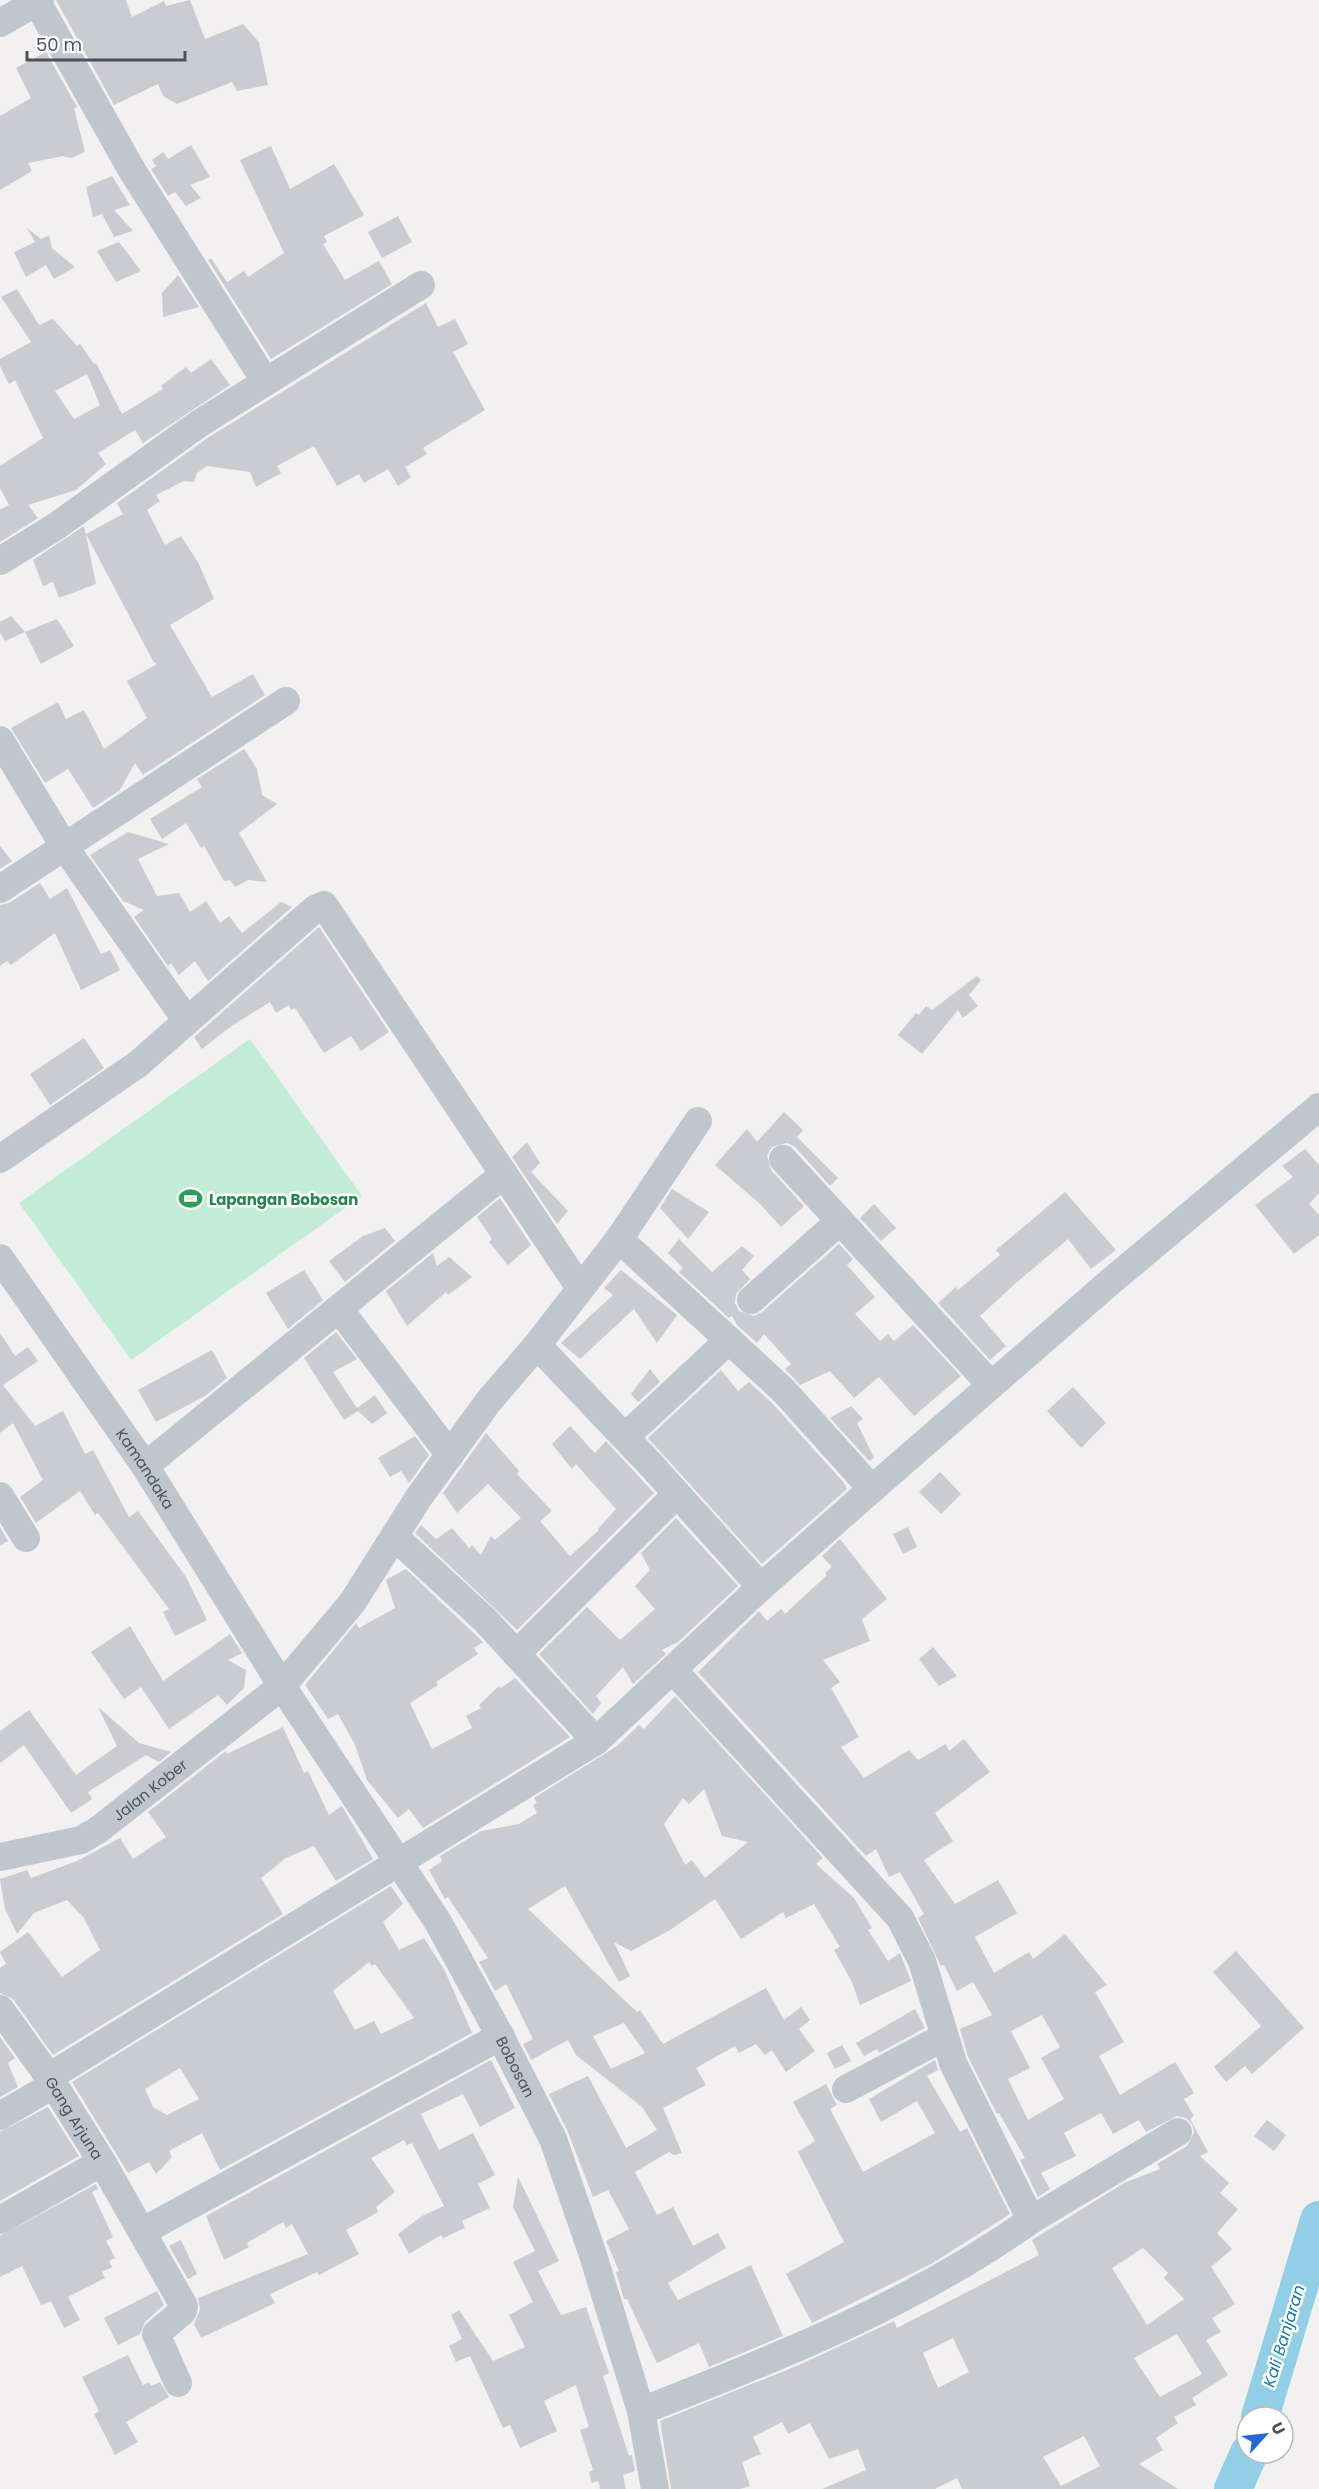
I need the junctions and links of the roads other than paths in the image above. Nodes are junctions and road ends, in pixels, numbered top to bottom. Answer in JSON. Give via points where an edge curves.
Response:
{"nodes":[{"id":1,"x":39,"y":1,"type":"edge"},
{"id":2,"x":0,"y":23,"type":"edge"},
{"id":3,"x":421,"y":285,"type":"dead end"},
{"id":4,"x":265,"y":381,"type":"junction"},
{"id":5,"x":0,"y":561,"type":"edge"},
{"id":6,"x":286,"y":701,"type":"dead end"},
{"id":7,"x":0,"y":740,"type":"edge"},
{"id":8,"x":64,"y":846,"type":"junction"},
{"id":9,"x":0,"y":889,"type":"edge"},
{"id":10,"x":187,"y":1021,"type":"junction"},
{"id":11,"x":1319,"y":1107,"type":"edge"},
{"id":12,"x":698,"y":1121,"type":"dead end"},
{"id":13,"x":0,"y":1159,"type":"edge"},
{"id":14,"x":783,"y":1159,"type":"dead end"},
{"id":15,"x":504,"y":1174,"type":"junction"},
{"id":16,"x":840,"y":1221,"type":"junction"},
{"id":17,"x":619,"y":1239,"type":"junction"},
{"id":18,"x":1,"y":1263,"type":"edge"},
{"id":19,"x":580,"y":1288,"type":"junction"},
{"id":20,"x":751,"y":1300,"type":"dead end"},
{"id":21,"x":339,"y":1310,"type":"junction"},
{"id":22,"x":729,"y":1340,"type":"junction"},
{"id":23,"x":537,"y":1345,"type":"junction"},
{"id":24,"x":991,"y":1385,"type":"junction"},
{"id":25,"x":625,"y":1437,"type":"junction"},
{"id":26,"x":450,"y":1455,"type":"junction"},
{"id":27,"x":145,"y":1466,"type":"junction"},
{"id":28,"x":872,"y":1489,"type":"junction"},
{"id":29,"x":677,"y":1494,"type":"junction"},
{"id":30,"x":0,"y":1496,"type":"edge"},
{"id":31,"x":395,"y":1537,"type":"junction"},
{"id":32,"x":26,"y":1538,"type":"dead end"},
{"id":33,"x":761,"y":1587,"type":"junction"},
{"id":34,"x":516,"y":1654,"type":"junction"},
{"id":35,"x":673,"y":1670,"type":"junction"},
{"id":36,"x":282,"y":1686,"type":"junction"},
{"id":37,"x":596,"y":1741,"type":"junction"},
{"id":38,"x":0,"y":1857,"type":"edge"},
{"id":39,"x":398,"y":1861,"type":"junction"},
{"id":40,"x":0,"y":2009,"type":"edge"},
{"id":41,"x":501,"y":2036,"type":"junction"},
{"id":42,"x":944,"y":2037,"type":"junction"},
{"id":43,"x":51,"y":2081,"type":"junction"},
{"id":44,"x":846,"y":2089,"type":"dead end"},
{"id":45,"x":0,"y":2116,"type":"edge"},
{"id":46,"x":1178,"y":2132,"type":"dead end"},
{"id":47,"x":102,"y":2162,"type":"junction"},
{"id":48,"x":0,"y":2220,"type":"edge"},
{"id":49,"x":1031,"y":2220,"type":"junction"},
{"id":50,"x":143,"y":2231,"type":"junction"},
{"id":51,"x":178,"y":2383,"type":"dead end"},
{"id":52,"x":641,"y":2411,"type":"junction"},
{"id":53,"x":656,"y":2489,"type":"edge"}],
"edges":[{"from":1,"to":2,"type":"street"},
{"from":1,"to":4,"type":"street","via":[[133,172]]},
{"from":3,"to":4,"type":"street"},
{"from":4,"to":5,"type":"street"},
{"from":6,"to":8,"type":"street"},
{"from":7,"to":8,"type":"street"},
{"from":8,"to":9,"type":"street"},
{"from":8,"to":10,"type":"street"},
{"from":10,"to":13,"type":"street","via":[[138,1064]]},
{"from":10,"to":15,"type":"street","via":[[315,909],[326,906]]},
{"from":11,"to":24,"type":"street"},
{"from":12,"to":17,"type":"street","name":"Jalan Kober"},
{"from":14,"to":16,"type":"street"},
{"from":15,"to":19,"type":"street"},
{"from":15,"to":21,"type":"street"},
{"from":16,"to":20,"type":"street"},
{"from":16,"to":24,"type":"street"},
{"from":17,"to":19,"type":"street","name":"Jalan Kober"},
{"from":17,"to":22,"type":"street"},
{"from":18,"to":27,"type":"street","name":"Kamandaka"},
{"from":19,"to":23,"type":"street","name":"Jalan Kober"},
{"from":21,"to":26,"type":"street"},
{"from":21,"to":27,"type":"street"},
{"from":22,"to":25,"type":"street"},
{"from":22,"to":28,"type":"street","via":[[784,1391]]},
{"from":23,"to":25,"type":"street"},
{"from":23,"to":26,"type":"street","name":"Jalan Kober","via":[[488,1402]]},
{"from":24,"to":28,"type":"street"},
{"from":25,"to":29,"type":"street"},
{"from":26,"to":31,"type":"street","name":"Jalan Kober"},
{"from":27,"to":36,"type":"street","name":"Kamandaka"},
{"from":28,"to":33,"type":"street"},
{"from":29,"to":33,"type":"street"},
{"from":29,"to":34,"type":"street"},
{"from":30,"to":32,"type":"street"},
{"from":31,"to":34,"type":"street","via":[[486,1620]]},
{"from":31,"to":36,"type":"street","name":"Jalan Kober","via":[[352,1603]]},
{"from":33,"to":35,"type":"street"},
{"from":34,"to":37,"type":"street"},
{"from":35,"to":37,"type":"street"},
{"from":35,"to":42,"type":"street","via":[[900,1918],[920,1955]]},
{"from":36,"to":38,"type":"street","name":"Jalan Kober","via":[[98,1830],[81,1840]]},
{"from":36,"to":39,"type":"street","name":"Bobosan"},
{"from":37,"to":39,"type":"street"},
{"from":39,"to":41,"type":"street","name":"Bobosan","via":[[438,1922]]},
{"from":39,"to":43,"type":"street"},
{"from":40,"to":43,"type":"street","name":"Gang Arjuna"},
{"from":41,"to":50,"type":"street"},
{"from":41,"to":52,"type":"street","name":"Bobosan","via":[[553,2139]]},
{"from":42,"to":44,"type":"street"},
{"from":42,"to":49,"type":"street","via":[[952,2063]]},
{"from":43,"to":45,"type":"street"},
{"from":43,"to":47,"type":"street","name":"Gang Arjuna"},
{"from":46,"to":49,"type":"street"},
{"from":47,"to":48,"type":"street"},
{"from":47,"to":50,"type":"street","name":"Gang Arjuna"},
{"from":49,"to":52,"type":"street","via":[[927,2285],[770,2360]]},
{"from":50,"to":51,"type":"street","name":"Gang Arjuna","via":[[184,2306],[183,2312],[156,2334]]},
{"from":52,"to":53,"type":"street","name":"Bobosan"}]}
